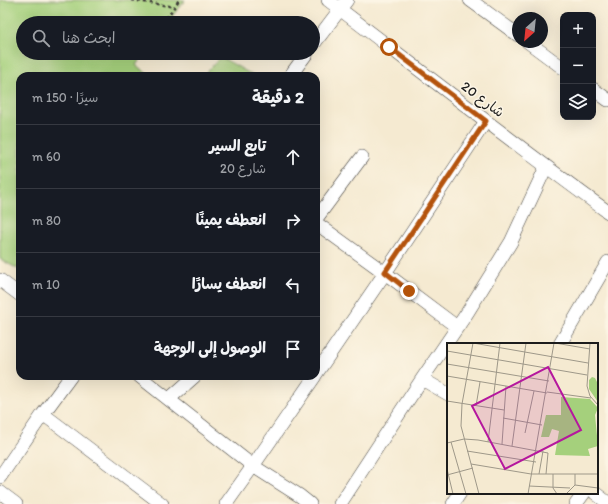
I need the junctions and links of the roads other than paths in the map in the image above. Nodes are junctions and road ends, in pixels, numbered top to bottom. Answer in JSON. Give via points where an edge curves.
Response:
{"nodes":[{"id":1,"x":328,"y":0,"type":"edge"},
{"id":2,"x":470,"y":0,"type":"edge"},
{"id":3,"x":343,"y":5,"type":"edge"},
{"id":4,"x":512,"y":31,"type":"edge"},
{"id":5,"x":320,"y":36,"type":"edge"},
{"id":6,"x":536,"y":48,"type":"edge"},
{"id":7,"x":302,"y":60,"type":"edge"},
{"id":8,"x":560,"y":66,"type":"edge"},
{"id":9,"x":293,"y":72,"type":"edge"},
{"id":10,"x":596,"y":91,"type":"edge"},
{"id":11,"x":608,"y":100,"type":"edge"},
{"id":12,"x":486,"y":121,"type":"junction"},
{"id":13,"x":362,"y":157,"type":"dead end"},
{"id":14,"x":546,"y":167,"type":"junction"},
{"id":15,"x":608,"y":212,"type":"edge"},
{"id":16,"x":320,"y":214,"type":"edge"},
{"id":17,"x":320,"y":226,"type":"edge"},
{"id":18,"x":608,"y":262,"type":"edge"},
{"id":19,"x":385,"y":272,"type":"junction"},
{"id":20,"x":0,"y":280,"type":"edge"},
{"id":21,"x":16,"y":292,"type":"edge"},
{"id":22,"x":457,"y":327,"type":"junction"},
{"id":23,"x":561,"y":343,"type":"edge"},
{"id":24,"x":320,"y":368,"type":"edge"},
{"id":25,"x":422,"y":379,"type":"junction"},
{"id":26,"x":68,"y":380,"type":"edge"},
{"id":27,"x":144,"y":380,"type":"edge"},
{"id":28,"x":190,"y":380,"type":"edge"},
{"id":29,"x":312,"y":380,"type":"edge"},
{"id":30,"x":447,"y":393,"type":"edge"},
{"id":31,"x":169,"y":399,"type":"junction"},
{"id":32,"x":43,"y":414,"type":"junction"},
{"id":33,"x":254,"y":466,"type":"junction"},
{"id":34,"x":0,"y":477,"type":"edge"},
{"id":35,"x":0,"y":492,"type":"edge"},
{"id":36,"x":459,"y":494,"type":"edge"},
{"id":37,"x":583,"y":494,"type":"edge"},
{"id":38,"x":596,"y":494,"type":"edge"},
{"id":39,"x":608,"y":503,"type":"edge"},
{"id":40,"x":16,"y":504,"type":"edge"},
{"id":41,"x":162,"y":504,"type":"edge"},
{"id":42,"x":226,"y":504,"type":"edge"},
{"id":43,"x":310,"y":504,"type":"edge"},
{"id":44,"x":340,"y":504,"type":"edge"},
{"id":45,"x":452,"y":504,"type":"edge"},
{"id":46,"x":576,"y":504,"type":"edge"}],
"edges":[{"from":1,"to":3,"type":"street","name":"شارع 20"},
{"from":2,"to":4,"type":"street"},
{"from":3,"to":5,"type":"street"},
{"from":3,"to":12,"type":"street","name":"شارع 20"},
{"from":6,"to":8,"type":"street"},
{"from":7,"to":9,"type":"street"},
{"from":10,"to":11,"type":"street"},
{"from":12,"to":14,"type":"street","name":"شارع 20"},
{"from":12,"to":19,"type":"street"},
{"from":13,"to":16,"type":"street"},
{"from":14,"to":15,"type":"street","name":"شارع 20"},
{"from":14,"to":22,"type":"street","via":[[511,242]]},
{"from":17,"to":19,"type":"street"},
{"from":18,"to":23,"type":"street"},
{"from":19,"to":22,"type":"street"},
{"from":19,"to":24,"type":"street"},
{"from":20,"to":21,"type":"street"},
{"from":22,"to":25,"type":"street"},
{"from":25,"to":30,"type":"street"},
{"from":25,"to":44,"type":"street"},
{"from":26,"to":32,"type":"street"},
{"from":27,"to":31,"type":"street"},
{"from":28,"to":31,"type":"street"},
{"from":29,"to":33,"type":"street"},
{"from":31,"to":33,"type":"street"},
{"from":32,"to":34,"type":"street"},
{"from":32,"to":41,"type":"street"},
{"from":33,"to":42,"type":"street"},
{"from":33,"to":43,"type":"street"},
{"from":35,"to":40,"type":"street"},
{"from":36,"to":45,"type":"street"},
{"from":37,"to":46,"type":"street"},
{"from":38,"to":39,"type":"street"}]}
